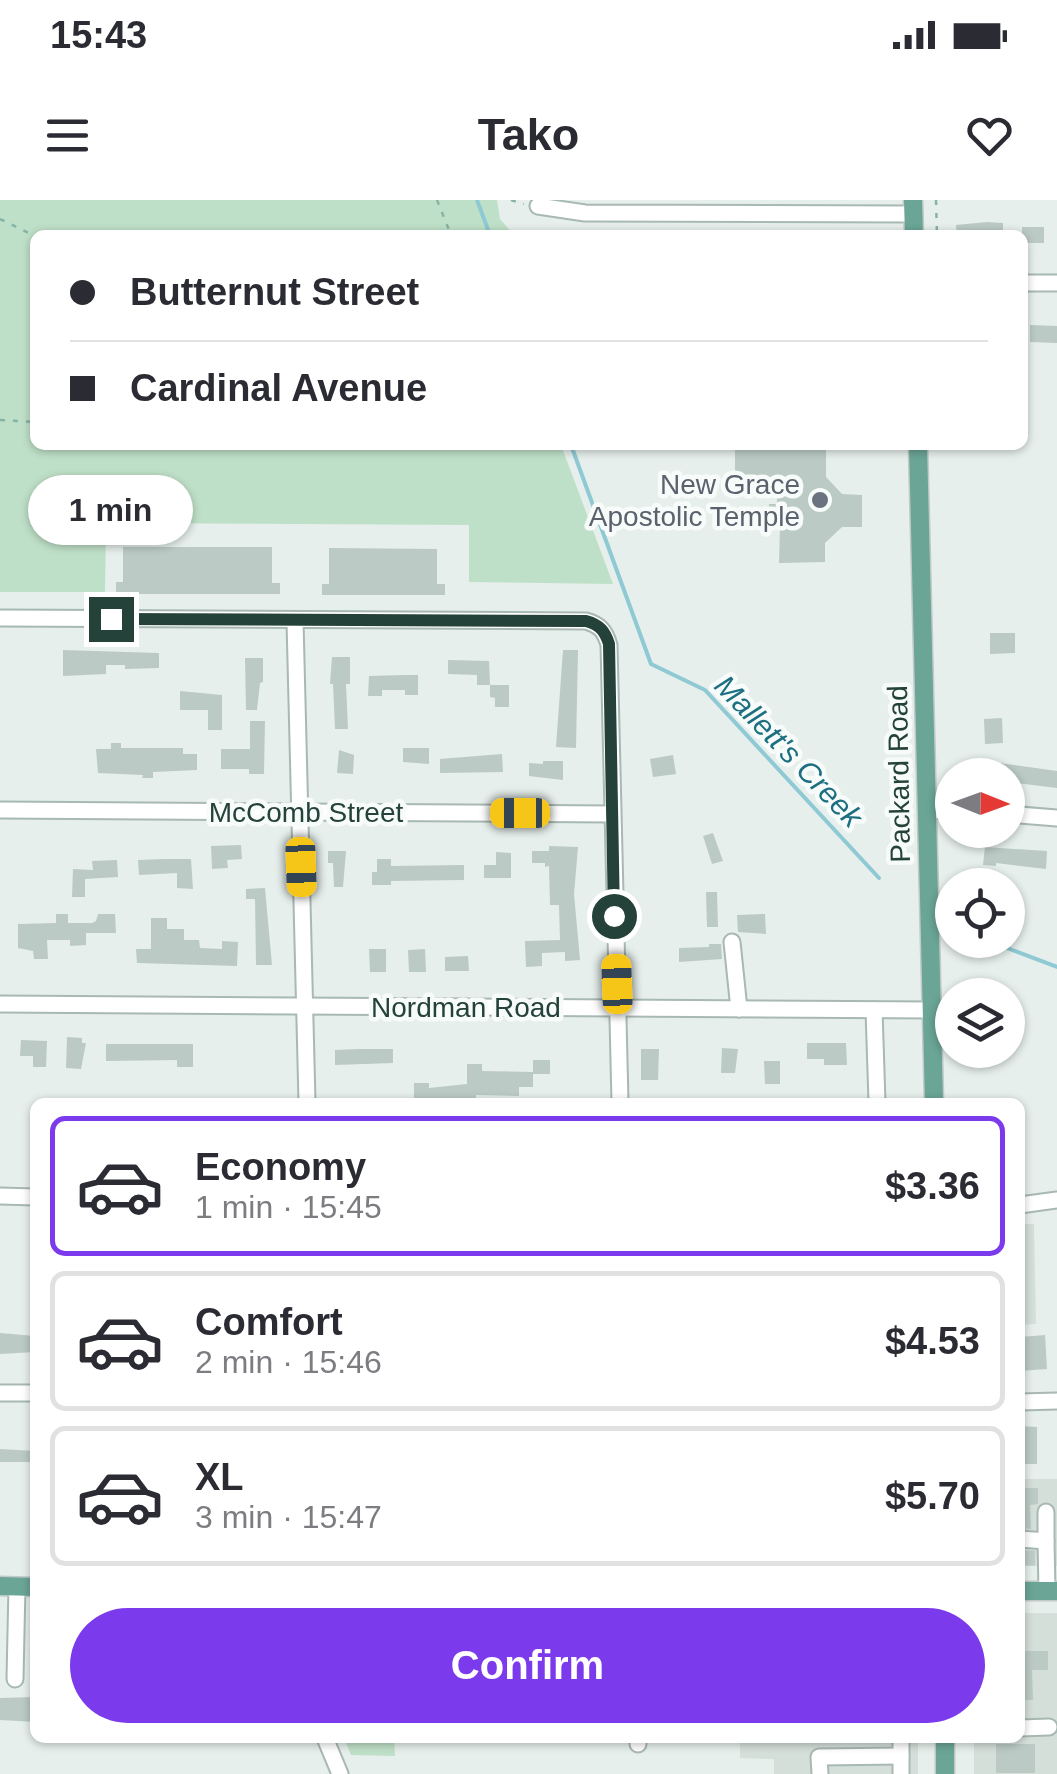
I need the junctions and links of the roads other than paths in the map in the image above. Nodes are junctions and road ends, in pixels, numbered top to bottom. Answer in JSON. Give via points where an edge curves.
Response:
{"nodes":[{"id":1,"x":538,"y":206,"type":"dead end"},
{"id":2,"x":913,"y":207,"type":"edge"},
{"id":3,"x":1028,"y":284,"type":"edge"},
{"id":4,"x":1057,"y":284,"type":"edge"},
{"id":5,"x":918,"y":450,"type":"edge"},
{"id":6,"x":0,"y":618,"type":"edge"},
{"id":7,"x":296,"y":621,"type":"junction"},
{"id":8,"x":0,"y":810,"type":"edge"},
{"id":9,"x":299,"y":811,"type":"junction"},
{"id":10,"x":927,"y":811,"type":"junction"},
{"id":11,"x":935,"y":811,"type":"edge"},
{"id":12,"x":611,"y":814,"type":"junction"},
{"id":13,"x":1025,"y":815,"type":"edge"},
{"id":14,"x":1057,"y":818,"type":"edge"},
{"id":15,"x":732,"y":942,"type":"dead end"},
{"id":16,"x":0,"y":1004,"type":"edge"},
{"id":17,"x":305,"y":1006,"type":"junction"},
{"id":18,"x":617,"y":1008,"type":"junction"},
{"id":19,"x":739,"y":1009,"type":"junction"},
{"id":20,"x":874,"y":1010,"type":"junction"},
{"id":21,"x":932,"y":1010,"type":"junction"},
{"id":22,"x":307,"y":1098,"type":"edge"},
{"id":23,"x":620,"y":1098,"type":"edge"},
{"id":24,"x":876,"y":1098,"type":"edge"},
{"id":25,"x":934,"y":1098,"type":"edge"},
{"id":26,"x":0,"y":1196,"type":"edge"},
{"id":27,"x":30,"y":1196,"type":"edge"},
{"id":28,"x":1057,"y":1200,"type":"edge"},
{"id":29,"x":1025,"y":1204,"type":"edge"},
{"id":30,"x":0,"y":1392,"type":"edge"},
{"id":31,"x":30,"y":1393,"type":"edge"},
{"id":32,"x":1057,"y":1401,"type":"edge"},
{"id":33,"x":1025,"y":1402,"type":"edge"},
{"id":34,"x":1046,"y":1512,"type":"dead end"},
{"id":35,"x":1025,"y":1543,"type":"tunnel mouth"},
{"id":36,"x":1043,"y":1553,"type":"junction"},
{"id":37,"x":17,"y":1586,"type":"edge"},
{"id":38,"x":1025,"y":1591,"type":"edge"},
{"id":39,"x":1052,"y":1591,"type":"edge"},
{"id":40,"x":16,"y":1679,"type":"dead end"},
{"id":41,"x":1025,"y":1728,"type":"edge"},
{"id":42,"x":1049,"y":1728,"type":"dead end"},
{"id":43,"x":327,"y":1743,"type":"edge"},
{"id":44,"x":901,"y":1743,"type":"edge"},
{"id":45,"x":945,"y":1743,"type":"edge"},
{"id":46,"x":901,"y":1756,"type":"junction"},
{"id":47,"x":340,"y":1774,"type":"edge"},
{"id":48,"x":820,"y":1774,"type":"edge"},
{"id":49,"x":901,"y":1774,"type":"edge"},
{"id":50,"x":946,"y":1774,"type":"edge"}],
"edges":[{"from":1,"to":2,"type":"street","via":[[585,213]]},
{"from":3,"to":4,"type":"street"},
{"from":5,"to":10,"type":"main road","name":"Packard Road"},
{"from":6,"to":7,"type":"street"},
{"from":7,"to":9,"type":"street"},
{"from":7,"to":12,"type":"street","via":[[597,624],[609,644]]},
{"from":8,"to":9,"type":"street","name":"McComb Street"},
{"from":9,"to":12,"type":"street","name":"McComb Street"},
{"from":9,"to":17,"type":"street"},
{"from":10,"to":11,"type":"street"},
{"from":10,"to":21,"type":"main road","name":"Packard Road"},
{"from":12,"to":18,"type":"street"},
{"from":13,"to":14,"type":"street"},
{"from":15,"to":19,"type":"street"},
{"from":16,"to":17,"type":"street","name":"Nordman Road"},
{"from":17,"to":18,"type":"street","name":"Nordman Road"},
{"from":17,"to":22,"type":"street"},
{"from":18,"to":19,"type":"street","name":"Nordman Road"},
{"from":18,"to":23,"type":"street"},
{"from":19,"to":20,"type":"street","name":"Nordman Road"},
{"from":20,"to":21,"type":"street","name":"Nordman Road"},
{"from":20,"to":24,"type":"street"},
{"from":21,"to":25,"type":"main road","name":"Packard Road"},
{"from":26,"to":27,"type":"street"},
{"from":28,"to":29,"type":"street"},
{"from":30,"to":31,"type":"street"},
{"from":32,"to":33,"type":"street"},
{"from":34,"to":36,"type":"street"},
{"from":35,"to":36,"type":"street"},
{"from":36,"to":39,"type":"street"},
{"from":37,"to":40,"type":"street"},
{"from":38,"to":39,"type":"main road"},
{"from":41,"to":42,"type":"street"},
{"from":43,"to":47,"type":"street"},
{"from":44,"to":46,"type":"street"},
{"from":45,"to":50,"type":"main road"},
{"from":46,"to":48,"type":"street","via":[[820,1757]]},
{"from":46,"to":49,"type":"street"}]}
